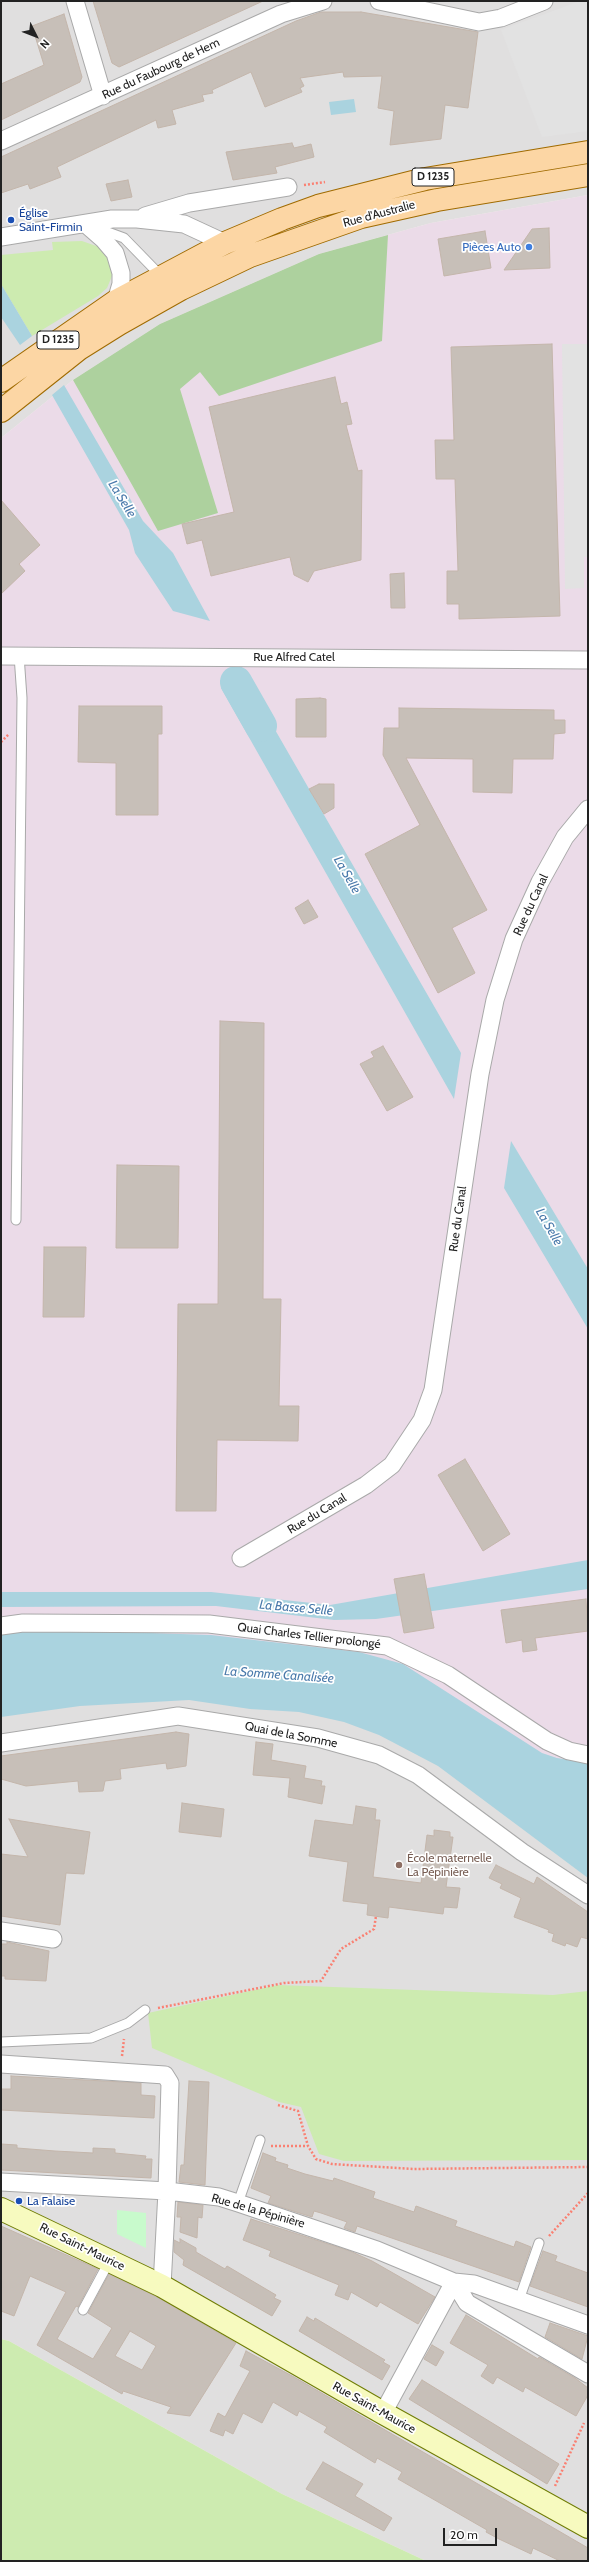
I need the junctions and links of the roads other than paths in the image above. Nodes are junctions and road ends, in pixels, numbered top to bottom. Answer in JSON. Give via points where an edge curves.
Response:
{"nodes":[{"id":1,"x":75,"y":1,"type":"edge"},
{"id":2,"x":323,"y":1,"type":"edge"},
{"id":3,"x":379,"y":1,"type":"edge"},
{"id":4,"x":544,"y":1,"type":"edge"},
{"id":5,"x":103,"y":96,"type":"junction"},
{"id":6,"x":1,"y":141,"type":"edge"},
{"id":7,"x":588,"y":152,"type":"edge"},
{"id":8,"x":588,"y":175,"type":"edge"},
{"id":9,"x":288,"y":187,"type":"dead end"},
{"id":10,"x":137,"y":219,"type":"junction"},
{"id":11,"x":87,"y":225,"type":"junction"},
{"id":12,"x":1,"y":237,"type":"edge"},
{"id":13,"x":225,"y":243,"type":"junction"},
{"id":14,"x":160,"y":276,"type":"junction"},
{"id":15,"x":181,"y":289,"type":"junction"},
{"id":16,"x":116,"y":301,"type":"junction"},
{"id":17,"x":1,"y":381,"type":"edge"},
{"id":18,"x":1,"y":410,"type":"edge"},
{"id":19,"x":19,"y":655,"type":"junction"},
{"id":20,"x":1,"y":656,"type":"edge"},
{"id":21,"x":588,"y":660,"type":"edge"},
{"id":22,"x":588,"y":809,"type":"edge"},
{"id":23,"x":16,"y":1220,"type":"dead end"},
{"id":24,"x":241,"y":1558,"type":"dead end"},
{"id":25,"x":1,"y":1626,"type":"edge"},
{"id":26,"x":1,"y":1743,"type":"edge"},
{"id":27,"x":588,"y":1755,"type":"edge"},
{"id":28,"x":588,"y":1895,"type":"edge"},
{"id":29,"x":1,"y":1931,"type":"edge"},
{"id":30,"x":53,"y":1939,"type":"dead end"},
{"id":31,"x":145,"y":2010,"type":"road end"},
{"id":32,"x":1,"y":2042,"type":"edge"},
{"id":33,"x":1,"y":2064,"type":"edge"},
{"id":34,"x":260,"y":2140,"type":"dead end"},
{"id":35,"x":1,"y":2182,"type":"edge"},
{"id":36,"x":166,"y":2191,"type":"junction"},
{"id":37,"x":238,"y":2203,"type":"junction"},
{"id":38,"x":1,"y":2210,"type":"edge"},
{"id":39,"x":539,"y":2243,"type":"road end"},
{"id":40,"x":110,"y":2260,"type":"junction"},
{"id":41,"x":454,"y":2282,"type":"junction"},
{"id":42,"x":162,"y":2286,"type":"junction"},
{"id":43,"x":518,"y":2300,"type":"junction"},
{"id":44,"x":83,"y":2310,"type":"dead end"},
{"id":45,"x":588,"y":2325,"type":"edge"},
{"id":46,"x":588,"y":2374,"type":"edge"},
{"id":47,"x":383,"y":2413,"type":"junction"},
{"id":48,"x":588,"y":2527,"type":"edge"}],
"edges":[{"from":1,"to":5,"type":"street"},
{"from":2,"to":5,"type":"street","name":"Rue du Faubourg de Hem","via":[[281,14]]},
{"from":3,"to":4,"type":"street","via":[[479,22],[501,18]]},
{"from":5,"to":6,"type":"street","name":"Rue du Faubourg de Hem"},
{"from":7,"to":13,"type":"main road","name":"Rue d'Australie","number":"D 1235","via":[[425,179],[378,190],[318,206]]},
{"from":8,"to":15,"type":"main road","name":"Rue d'Australie","number":"D 1235","via":[[437,200],[361,217],[222,268]]},
{"from":9,"to":10,"type":"street","via":[[189,203]]},
{"from":10,"to":11,"type":"street","via":[[112,219]]},
{"from":10,"to":13,"type":"street","via":[[184,224]]},
{"from":11,"to":12,"type":"street"},
{"from":11,"to":14,"type":"lane","via":[[108,230],[124,238]]},
{"from":11,"to":16,"type":"street","via":[[104,239],[115,253],[121,284]]},
{"from":13,"to":14,"type":"main road","name":"Rue d'Australie","number":"D 1235"},
{"from":14,"to":15,"type":"lane"},
{"from":14,"to":16,"type":"main road","number":"D 1235"},
{"from":15,"to":18,"type":"main road","number":"D 1235","via":[[79,349]]},
{"from":16,"to":17,"type":"main road","number":"D 1235"},
{"from":19,"to":20,"type":"street","name":"Rue Alfred Catel"},
{"from":19,"to":21,"type":"street","name":"Rue Alfred Catel"},
{"from":19,"to":23,"type":"lane","via":[[22,698]]},
{"from":22,"to":24,"type":"street","name":"Rue du Canal","via":[[566,837],[540,882],[514,938],[495,1000],[480,1074],[433,1390],[422,1420],[392,1465],[366,1485]]},
{"from":25,"to":27,"type":"street","name":"Quai Charles Tellier prolongé","via":[[23,1623],[209,1624],[387,1646],[448,1675],[547,1741],[569,1751]]},
{"from":26,"to":28,"type":"street","name":"Quai de la Somme","via":[[178,1716],[318,1738],[379,1755],[418,1775],[522,1852]]},
{"from":29,"to":30,"type":"street"},
{"from":31,"to":32,"type":"lane","via":[[128,2023],[91,2038]]},
{"from":33,"to":36,"type":"street","via":[[165,2075],[170,2082]]},
{"from":34,"to":37,"type":"lane"},
{"from":35,"to":36,"type":"street"},
{"from":36,"to":37,"type":"street","name":"Rue de la Pépinière","via":[[219,2197]]},
{"from":36,"to":42,"type":"street"},
{"from":37,"to":41,"type":"street","name":"Rue de la Pépinière","via":[[377,2250]]},
{"from":38,"to":40,"type":"street","name":"Rue Saint-Maurice"},
{"from":39,"to":43,"type":"lane"},
{"from":40,"to":42,"type":"street","name":"Rue Saint-Maurice"},
{"from":40,"to":44,"type":"lane"},
{"from":41,"to":43,"type":"street","name":"Rue de la Pépinière","via":[[474,2284]]},
{"from":41,"to":46,"type":"street","via":[[467,2303]]},
{"from":41,"to":47,"type":"street"},
{"from":42,"to":47,"type":"street","name":"Rue Saint-Maurice"},
{"from":43,"to":45,"type":"street","name":"Rue de la Pépinière"},
{"from":47,"to":48,"type":"street","name":"Rue Saint-Maurice"}]}
